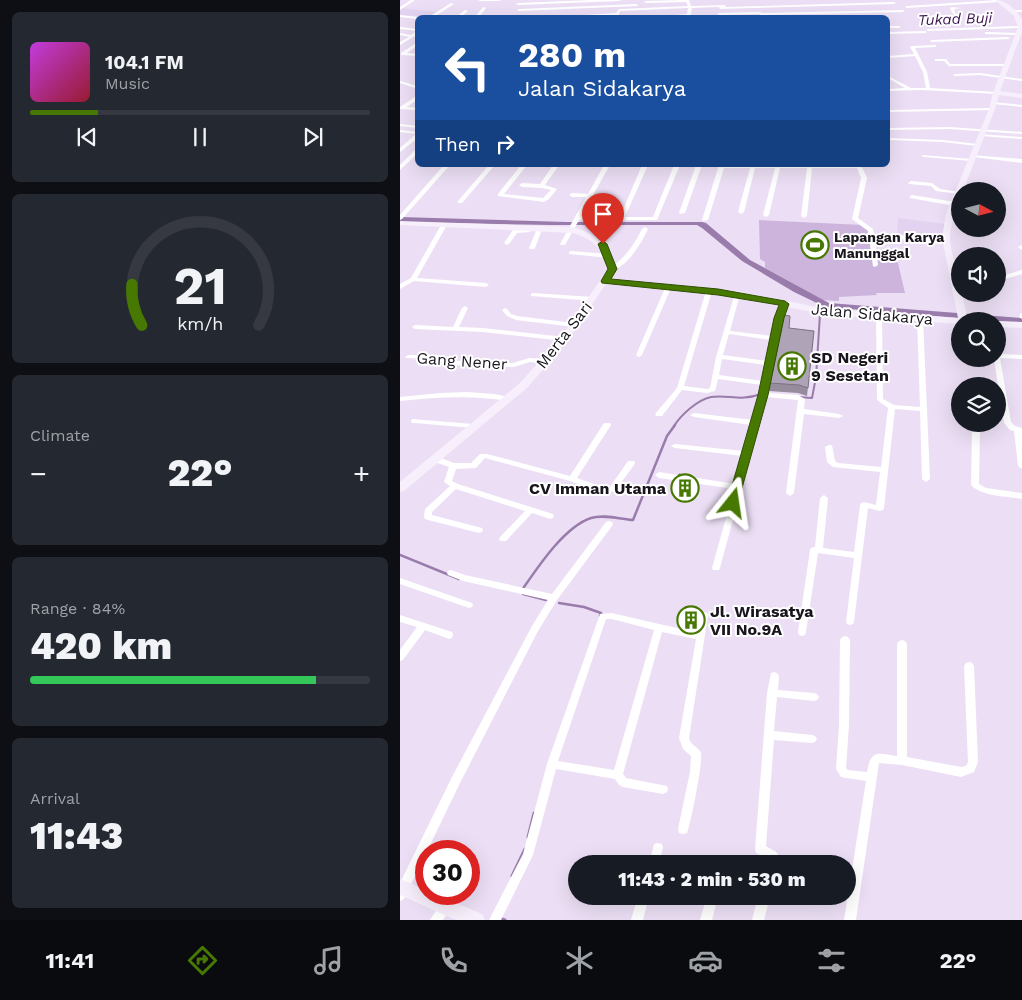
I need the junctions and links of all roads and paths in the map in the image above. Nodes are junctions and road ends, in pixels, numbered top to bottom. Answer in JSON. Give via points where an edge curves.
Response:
{"nodes":[{"id":1,"x":400,"y":0,"type":"edge"},
{"id":2,"x":413,"y":0,"type":"edge"},
{"id":3,"x":480,"y":0,"type":"edge"},
{"id":4,"x":486,"y":0,"type":"edge"},
{"id":5,"x":499,"y":0,"type":"edge"},
{"id":6,"x":619,"y":0,"type":"edge"},
{"id":7,"x":687,"y":0,"type":"edge"},
{"id":8,"x":809,"y":0,"type":"edge"},
{"id":9,"x":842,"y":0,"type":"edge"},
{"id":10,"x":999,"y":0,"type":"edge"},
{"id":11,"x":517,"y":2,"type":"edge"},
{"id":12,"x":646,"y":2,"type":"dead end"},
{"id":13,"x":894,"y":3,"type":"dead end"},
{"id":14,"x":452,"y":4,"type":"dead end"},
{"id":15,"x":754,"y":4,"type":"junction"},
{"id":16,"x":475,"y":5,"type":"dead end"},
{"id":17,"x":637,"y":5,"type":"dead end"},
{"id":18,"x":731,"y":5,"type":"dead end"},
{"id":19,"x":1006,"y":6,"type":"junction"},
{"id":20,"x":402,"y":7,"type":"edge"},
{"id":21,"x":907,"y":7,"type":"dead end"},
{"id":22,"x":484,"y":8,"type":"dead end"},
{"id":23,"x":690,"y":8,"type":"junction"},
{"id":24,"x":720,"y":8,"type":"dead end"},
{"id":25,"x":641,"y":9,"type":"junction"},
{"id":26,"x":519,"y":10,"type":"junction"},
{"id":27,"x":466,"y":11,"type":"dead end"},
{"id":28,"x":903,"y":11,"type":"dead end"},
{"id":29,"x":719,"y":14,"type":"dead end"},
{"id":30,"x":955,"y":14,"type":"dead end"},
{"id":31,"x":435,"y":15,"type":"edge"},
{"id":32,"x":461,"y":15,"type":"edge"},
{"id":33,"x":478,"y":15,"type":"edge"},
{"id":34,"x":518,"y":15,"type":"edge"},
{"id":35,"x":616,"y":15,"type":"edge"},
{"id":36,"x":642,"y":15,"type":"edge"},
{"id":37,"x":689,"y":15,"type":"edge"},
{"id":38,"x":761,"y":15,"type":"edge"},
{"id":39,"x":400,"y":16,"type":"edge"},
{"id":40,"x":415,"y":18,"type":"edge"},
{"id":41,"x":921,"y":25,"type":"dead end"},
{"id":42,"x":401,"y":26,"type":"edge"},
{"id":43,"x":890,"y":27,"type":"edge"},
{"id":44,"x":899,"y":27,"type":"dead end"},
{"id":45,"x":1019,"y":27,"type":"edge"},
{"id":46,"x":415,"y":28,"type":"edge"},
{"id":47,"x":415,"y":33,"type":"edge"},
{"id":48,"x":890,"y":33,"type":"edge"},
{"id":49,"x":927,"y":33,"type":"junction"},
{"id":50,"x":400,"y":34,"type":"edge"},
{"id":51,"x":413,"y":36,"type":"junction"},
{"id":52,"x":890,"y":37,"type":"edge"},
{"id":53,"x":906,"y":37,"type":"dead end"},
{"id":54,"x":932,"y":41,"type":"junction"},
{"id":55,"x":402,"y":42,"type":"edge"},
{"id":56,"x":415,"y":45,"type":"edge"},
{"id":57,"x":402,"y":54,"type":"edge"},
{"id":58,"x":415,"y":55,"type":"edge"},
{"id":59,"x":917,"y":55,"type":"junction"},
{"id":60,"x":890,"y":57,"type":"edge"},
{"id":61,"x":936,"y":60,"type":"dead end"},
{"id":62,"x":969,"y":64,"type":"junction"},
{"id":63,"x":1008,"y":65,"type":"junction"},
{"id":64,"x":973,"y":68,"type":"dead end"},
{"id":65,"x":955,"y":75,"type":"dead end"},
{"id":66,"x":890,"y":78,"type":"edge"},
{"id":67,"x":1003,"y":78,"type":"junction"},
{"id":68,"x":1022,"y":80,"type":"edge"},
{"id":69,"x":400,"y":82,"type":"edge"},
{"id":70,"x":415,"y":87,"type":"edge"},
{"id":71,"x":910,"y":89,"type":"junction"},
{"id":72,"x":928,"y":89,"type":"junction"},
{"id":73,"x":890,"y":90,"type":"edge"},
{"id":74,"x":996,"y":92,"type":"junction"},
{"id":75,"x":1022,"y":96,"type":"edge"},
{"id":76,"x":415,"y":98,"type":"edge"},
{"id":77,"x":993,"y":106,"type":"junction"},
{"id":78,"x":1022,"y":106,"type":"edge"},
{"id":79,"x":401,"y":108,"type":"edge"},
{"id":80,"x":415,"y":109,"type":"edge"},
{"id":81,"x":890,"y":111,"type":"edge"},
{"id":82,"x":400,"y":125,"type":"edge"},
{"id":83,"x":415,"y":127,"type":"edge"},
{"id":84,"x":890,"y":129,"type":"edge"},
{"id":85,"x":400,"y":131,"type":"edge"},
{"id":86,"x":982,"y":132,"type":"junction"},
{"id":87,"x":1022,"y":133,"type":"edge"},
{"id":88,"x":415,"y":134,"type":"edge"},
{"id":89,"x":415,"y":137,"type":"edge"},
{"id":90,"x":1022,"y":138,"type":"edge"},
{"id":91,"x":890,"y":140,"type":"edge"},
{"id":92,"x":400,"y":144,"type":"edge"},
{"id":93,"x":407,"y":145,"type":"junction"},
{"id":94,"x":977,"y":145,"type":"junction"},
{"id":95,"x":400,"y":151,"type":"edge"},
{"id":96,"x":415,"y":153,"type":"edge"},
{"id":97,"x":924,"y":156,"type":"dead end"},
{"id":98,"x":972,"y":158,"type":"junction"},
{"id":99,"x":1022,"y":161,"type":"edge"},
{"id":100,"x":445,"y":167,"type":"edge"},
{"id":101,"x":490,"y":167,"type":"edge"},
{"id":102,"x":522,"y":167,"type":"edge"},
{"id":103,"x":555,"y":167,"type":"edge"},
{"id":104,"x":606,"y":167,"type":"edge"},
{"id":105,"x":644,"y":167,"type":"edge"},
{"id":106,"x":676,"y":167,"type":"edge"},
{"id":107,"x":698,"y":167,"type":"edge"},
{"id":108,"x":721,"y":167,"type":"edge"},
{"id":109,"x":753,"y":167,"type":"edge"},
{"id":110,"x":778,"y":167,"type":"joint"},
{"id":111,"x":810,"y":167,"type":"joint"},
{"id":112,"x":859,"y":167,"type":"edge"},
{"id":113,"x":400,"y":168,"type":"edge"},
{"id":114,"x":963,"y":182,"type":"edge"},
{"id":115,"x":911,"y":183,"type":"dead end"},
{"id":116,"x":522,"y":185,"type":"dead end"},
{"id":117,"x":542,"y":186,"type":"junction"},
{"id":118,"x":951,"y":192,"type":"edge"},
{"id":119,"x":572,"y":195,"type":"dead end"},
{"id":120,"x":589,"y":196,"type":"junction"},
{"id":121,"x":912,"y":197,"type":"dead end"},
{"id":122,"x":460,"y":202,"type":"dead end"},
{"id":123,"x":951,"y":203,"type":"edge"},
{"id":124,"x":741,"y":212,"type":"dead end"},
{"id":125,"x":682,"y":214,"type":"dead end"},
{"id":126,"x":951,"y":214,"type":"edge"},
{"id":127,"x":766,"y":215,"type":"dead end"},
{"id":128,"x":804,"y":216,"type":"dead end"},
{"id":129,"x":401,"y":219,"type":"edge"},
{"id":130,"x":621,"y":220,"type":"junction"},
{"id":131,"x":705,"y":220,"type":"dead end"},
{"id":132,"x":575,"y":224,"type":"junction"},
{"id":133,"x":444,"y":225,"type":"junction"},
{"id":134,"x":645,"y":229,"type":"dead end"},
{"id":135,"x":541,"y":230,"type":"junction"},
{"id":136,"x":872,"y":237,"type":"junction"},
{"id":137,"x":946,"y":238,"type":"junction"},
{"id":138,"x":507,"y":243,"type":"dead end"},
{"id":139,"x":563,"y":244,"type":"dead end"},
{"id":140,"x":532,"y":248,"type":"dead end"},
{"id":141,"x":571,"y":254,"type":"dead end"},
{"id":142,"x":609,"y":256,"type":"junction"},
{"id":143,"x":951,"y":259,"type":"edge"},
{"id":144,"x":875,"y":265,"type":"dead end"},
{"id":145,"x":612,"y":269,"type":"junction"},
{"id":146,"x":1022,"y":272,"type":"edge"},
{"id":147,"x":1006,"y":277,"type":"edge"},
{"id":148,"x":413,"y":279,"type":"junction"},
{"id":149,"x":606,"y":281,"type":"junction"},
{"id":150,"x":486,"y":285,"type":"dead end"},
{"id":151,"x":400,"y":287,"type":"edge"},
{"id":152,"x":668,"y":288,"type":"junction"},
{"id":153,"x":709,"y":291,"type":"junction"},
{"id":154,"x":533,"y":294,"type":"dead end"},
{"id":155,"x":737,"y":294,"type":"junction"},
{"id":156,"x":592,"y":299,"type":"junction"},
{"id":157,"x":785,"y":304,"type":"junction"},
{"id":158,"x":465,"y":308,"type":"dead end"},
{"id":159,"x":505,"y":310,"type":"dead end"},
{"id":160,"x":879,"y":315,"type":"junction"},
{"id":161,"x":920,"y":318,"type":"junction"},
{"id":162,"x":951,"y":319,"type":"edge"},
{"id":163,"x":1006,"y":324,"type":"edge"},
{"id":164,"x":574,"y":325,"type":"junction"},
{"id":165,"x":1022,"y":325,"type":"edge"},
{"id":166,"x":415,"y":328,"type":"dead end"},
{"id":167,"x":455,"y":329,"type":"junction"},
{"id":168,"x":726,"y":332,"type":"junction"},
{"id":169,"x":774,"y":338,"type":"junction"},
{"id":170,"x":564,"y":339,"type":"junction"},
{"id":171,"x":639,"y":355,"type":"dead end"},
{"id":172,"x":408,"y":357,"type":"dead end"},
{"id":173,"x":720,"y":357,"type":"junction"},
{"id":174,"x":1006,"y":357,"type":"edge"},
{"id":175,"x":1022,"y":357,"type":"edge"},
{"id":176,"x":546,"y":362,"type":"junction"},
{"id":177,"x":770,"y":363,"type":"junction"},
{"id":178,"x":999,"y":367,"type":"edge"},
{"id":179,"x":715,"y":377,"type":"junction"},
{"id":180,"x":766,"y":383,"type":"junction"},
{"id":181,"x":680,"y":388,"type":"junction"},
{"id":182,"x":763,"y":395,"type":"junction"},
{"id":183,"x":508,"y":398,"type":"junction"},
{"id":184,"x":400,"y":399,"type":"edge"},
{"id":185,"x":892,"y":407,"type":"junction"},
{"id":186,"x":923,"y":409,"type":"junction"},
{"id":187,"x":801,"y":411,"type":"junction"},
{"id":188,"x":659,"y":414,"type":"dead end"},
{"id":189,"x":694,"y":416,"type":"dead end"},
{"id":190,"x":839,"y":416,"type":"dead end"},
{"id":191,"x":441,"y":419,"type":"dead end"},
{"id":192,"x":415,"y":421,"type":"dead end"},
{"id":193,"x":756,"y":423,"type":"junction"},
{"id":194,"x":475,"y":424,"type":"junction"},
{"id":195,"x":607,"y":425,"type":"dead end"},
{"id":196,"x":1018,"y":429,"type":"edge"},
{"id":197,"x":976,"y":432,"type":"edge"},
{"id":198,"x":675,"y":446,"type":"dead end"},
{"id":199,"x":829,"y":447,"type":"dead end"},
{"id":200,"x":747,"y":454,"type":"junction"},
{"id":201,"x":435,"y":458,"type":"junction"},
{"id":202,"x":631,"y":463,"type":"dead end"},
{"id":203,"x":453,"y":466,"type":"junction"},
{"id":204,"x":1022,"y":466,"type":"edge"},
{"id":205,"x":885,"y":470,"type":"junction"},
{"id":206,"x":658,"y":475,"type":"dead end"},
{"id":207,"x":572,"y":479,"type":"junction"},
{"id":208,"x":926,"y":479,"type":"dead end"},
{"id":209,"x":455,"y":486,"type":"junction"},
{"id":210,"x":738,"y":487,"type":"junction"},
{"id":211,"x":400,"y":488,"type":"edge"},
{"id":212,"x":790,"y":493,"type":"dead end"},
{"id":213,"x":1022,"y":496,"type":"edge"},
{"id":214,"x":824,"y":498,"type":"dead end"},
{"id":215,"x":530,"y":510,"type":"junction"},
{"id":216,"x":550,"y":516,"type":"dead end"},
{"id":217,"x":609,"y":524,"type":"dead end"},
{"id":218,"x":479,"y":530,"type":"dead end"},
{"id":219,"x":504,"y":539,"type":"dead end"},
{"id":220,"x":819,"y":550,"type":"junction"},
{"id":221,"x":858,"y":555,"type":"junction"},
{"id":222,"x":716,"y":568,"type":"dead end"},
{"id":223,"x":451,"y":573,"type":"dead end"},
{"id":224,"x":400,"y":581,"type":"edge"},
{"id":225,"x":554,"y":598,"type":"junction"},
{"id":226,"x":469,"y":605,"type":"dead end"},
{"id":227,"x":704,"y":615,"type":"dead end"},
{"id":228,"x":400,"y":618,"type":"edge"},
{"id":229,"x":850,"y":622,"type":"dead end"},
{"id":230,"x":423,"y":626,"type":"junction"},
{"id":231,"x":659,"y":628,"type":"junction"},
{"id":232,"x":802,"y":632,"type":"dead end"},
{"id":233,"x":449,"y":635,"type":"dead end"},
{"id":234,"x":701,"y":636,"type":"junction"},
{"id":235,"x":844,"y":640,"type":"dead end"},
{"id":236,"x":902,"y":644,"type":"dead end"},
{"id":237,"x":400,"y":657,"type":"edge"},
{"id":238,"x":969,"y":666,"type":"dead end"},
{"id":239,"x":774,"y":676,"type":"dead end"},
{"id":240,"x":772,"y":693,"type":"junction"},
{"id":241,"x":814,"y":697,"type":"dead end"},
{"id":242,"x":769,"y":735,"type":"junction"},
{"id":243,"x":812,"y":739,"type":"dead end"},
{"id":244,"x":902,"y":761,"type":"junction"},
{"id":245,"x":552,"y":764,"type":"junction"},
{"id":246,"x":618,"y":775,"type":"junction"},
{"id":247,"x":871,"y":777,"type":"junction"},
{"id":248,"x":663,"y":789,"type":"dead end"},
{"id":249,"x":683,"y":829,"type":"dead end"},
{"id":250,"x":658,"y":848,"type":"dead end"},
{"id":251,"x":656,"y":855,"type":"edge"},
{"id":252,"x":770,"y":855,"type":"edge"},
{"id":253,"x":401,"y":890,"type":"edge"},
{"id":254,"x":642,"y":905,"type":"edge"},
{"id":255,"x":710,"y":905,"type":"edge"},
{"id":256,"x":762,"y":905,"type":"edge"},
{"id":257,"x":441,"y":914,"type":"edge"},
{"id":258,"x":476,"y":920,"type":"edge"},
{"id":259,"x":495,"y":920,"type":"edge"},
{"id":260,"x":638,"y":920,"type":"edge"},
{"id":261,"x":706,"y":920,"type":"edge"},
{"id":262,"x":758,"y":920,"type":"edge"},
{"id":263,"x":850,"y":920,"type":"edge"}],
"edges":[{"from":1,"to":2,"type":"street"},
{"from":2,"to":20,"type":"street"},
{"from":3,"to":4,"type":"street"},
{"from":4,"to":5,"type":"street"},
{"from":4,"to":16,"type":"street"},
{"from":6,"to":11,"type":"street"},
{"from":7,"to":12,"type":"street"},
{"from":7,"to":23,"type":"street"},
{"from":8,"to":9,"type":"street"},
{"from":8,"to":15,"type":"street"},
{"from":10,"to":19,"type":"street"},
{"from":10,"to":21,"type":"street"},
{"from":11,"to":26,"type":"street"},
{"from":13,"to":15,"type":"street"},
{"from":14,"to":31,"type":"street"},
{"from":15,"to":24,"type":"street"},
{"from":15,"to":38,"type":"street"},
{"from":17,"to":26,"type":"street"},
{"from":18,"to":23,"type":"street"},
{"from":19,"to":30,"type":"street","via":[[952,8]]},
{"from":19,"to":45,"type":"street"},
{"from":22,"to":33,"type":"street"},
{"from":23,"to":25,"type":"street"},
{"from":23,"to":37,"type":"street"},
{"from":25,"to":35,"type":"street","via":[[619,10]]},
{"from":25,"to":36,"type":"street"},
{"from":26,"to":34,"type":"street"},
{"from":27,"to":32,"type":"street"},
{"from":28,"to":38,"type":"street"},
{"from":29,"to":38,"type":"street"},
{"from":39,"to":40,"type":"street"},
{"from":41,"to":49,"type":"street"},
{"from":42,"to":46,"type":"street"},
{"from":43,"to":44,"type":"street"},
{"from":45,"to":49,"type":"street"},
{"from":45,"to":54,"type":"street"},
{"from":45,"to":63,"type":"street","name":"Jalan Sidakarya"},
{"from":47,"to":51,"type":"street"},
{"from":48,"to":49,"type":"street"},
{"from":49,"to":54,"type":"street"},
{"from":50,"to":51,"type":"street"},
{"from":51,"to":55,"type":"street"},
{"from":52,"to":53,"type":"street"},
{"from":54,"to":59,"type":"street","via":[[935,46],[912,47]]},
{"from":56,"to":57,"type":"street"},
{"from":57,"to":58,"type":"street"},
{"from":59,"to":60,"type":"street"},
{"from":59,"to":72,"type":"street","via":[[928,76]]},
{"from":61,"to":62,"type":"street","via":[[944,60],[949,65]]},
{"from":62,"to":63,"type":"street"},
{"from":62,"to":64,"type":"street"},
{"from":63,"to":67,"type":"street","name":"Jalan Sidakarya"},
{"from":65,"to":67,"type":"street","via":[[980,74]]},
{"from":66,"to":71,"type":"street"},
{"from":67,"to":68,"type":"street"},
{"from":67,"to":74,"type":"street","name":"Jalan Sidakarya"},
{"from":69,"to":70,"type":"street"},
{"from":71,"to":72,"type":"street"},
{"from":71,"to":73,"type":"street"},
{"from":72,"to":74,"type":"street"},
{"from":74,"to":75,"type":"street"},
{"from":74,"to":77,"type":"street","name":"Jalan Sidakarya"},
{"from":76,"to":79,"type":"street"},
{"from":77,"to":78,"type":"street"},
{"from":77,"to":81,"type":"street"},
{"from":77,"to":86,"type":"street","name":"Jalan Sidakarya"},
{"from":79,"to":80,"type":"street"},
{"from":82,"to":83,"type":"street"},
{"from":84,"to":86,"type":"street"},
{"from":85,"to":88,"type":"street"},
{"from":86,"to":87,"type":"street"},
{"from":86,"to":90,"type":"street"},
{"from":86,"to":94,"type":"street","name":"Jalan Sidakarya"},
{"from":89,"to":93,"type":"street"},
{"from":91,"to":94,"type":"street"},
{"from":92,"to":93,"type":"street"},
{"from":93,"to":95,"type":"street"},
{"from":94,"to":98,"type":"street","name":"Jalan Sidakarya"},
{"from":96,"to":113,"type":"street"},
{"from":97,"to":98,"type":"street"},
{"from":98,"to":99,"type":"street"},
{"from":98,"to":114,"type":"street","name":"Jalan Sidakarya"},
{"from":100,"to":129,"type":"street"},
{"from":101,"to":122,"type":"street"},
{"from":102,"to":117,"type":"street","via":[[500,195],[544,200],[554,189]]},
{"from":103,"to":117,"type":"street"},
{"from":104,"to":120,"type":"street"},
{"from":105,"to":130,"type":"street"},
{"from":106,"to":130,"type":"street","via":[[657,217]]},
{"from":107,"to":125,"type":"street"},
{"from":108,"to":131,"type":"street"},
{"from":109,"to":124,"type":"street"},
{"from":110,"to":111,"type":"street"},
{"from":110,"to":127,"type":"street"},
{"from":111,"to":128,"type":"street"},
{"from":112,"to":136,"type":"street","via":[[864,178],[855,219],[868,227]]},
{"from":115,"to":118,"type":"street","via":[[932,185],[938,190]]},
{"from":116,"to":117,"type":"street"},
{"from":119,"to":120,"type":"street"},
{"from":120,"to":132,"type":"street"},
{"from":121,"to":123,"type":"street"},
{"from":126,"to":137,"type":"street","name":"Jalan Sidakarya"},
{"from":129,"to":133,"type":"street"},
{"from":130,"to":132,"type":"street"},
{"from":132,"to":135,"type":"street"},
{"from":132,"to":139,"type":"street"},
{"from":132,"to":142,"type":"street","via":[[598,239]]},
{"from":133,"to":135,"type":"street"},
{"from":133,"to":148,"type":"street"},
{"from":134,"to":145,"type":"street","via":[[634,250]]},
{"from":135,"to":138,"type":"street","via":[[515,231]]},
{"from":135,"to":140,"type":"street"},
{"from":136,"to":137,"type":"street"},
{"from":136,"to":144,"type":"street"},
{"from":137,"to":143,"type":"street","name":"Jalan Sidakarya"},
{"from":141,"to":142,"type":"street"},
{"from":142,"to":145,"type":"street"},
{"from":145,"to":149,"type":"street","name":"Merta Sari"},
{"from":146,"to":147,"type":"street"},
{"from":148,"to":150,"type":"street"},
{"from":148,"to":151,"type":"street"},
{"from":149,"to":152,"type":"street","name":"Jalan Sidakarya"},
{"from":149,"to":156,"type":"street","name":"Merta Sari"},
{"from":152,"to":153,"type":"street","name":"Jalan Sidakarya"},
{"from":152,"to":171,"type":"street"},
{"from":153,"to":155,"type":"street","name":"Jalan Sidakarya"},
{"from":153,"to":181,"type":"street"},
{"from":154,"to":156,"type":"street"},
{"from":155,"to":157,"type":"street","name":"Jalan Sidakarya"},
{"from":155,"to":168,"type":"street"},
{"from":156,"to":164,"type":"street","name":"Merta Sari"},
{"from":157,"to":160,"type":"street","name":"Jalan Sidakarya","via":[[827,312]]},
{"from":157,"to":169,"type":"street"},
{"from":158,"to":167,"type":"street"},
{"from":159,"to":164,"type":"street","via":[[516,318]]},
{"from":160,"to":161,"type":"street","name":"Jalan Sidakarya"},
{"from":160,"to":185,"type":"street","via":[[881,402]]},
{"from":161,"to":162,"type":"street","name":"Jalan Sidakarya"},
{"from":161,"to":186,"type":"street"},
{"from":163,"to":165,"type":"street"},
{"from":164,"to":170,"type":"street","name":"Merta Sari"},
{"from":166,"to":167,"type":"street"},
{"from":167,"to":170,"type":"street"},
{"from":168,"to":169,"type":"street"},
{"from":168,"to":173,"type":"street"},
{"from":169,"to":177,"type":"street"},
{"from":170,"to":176,"type":"street","name":"Merta Sari"},
{"from":172,"to":176,"type":"street","name":"Gang Nener","via":[[438,357],[445,362],[470,364]]},
{"from":173,"to":177,"type":"street"},
{"from":173,"to":179,"type":"street"},
{"from":174,"to":175,"type":"street"},
{"from":176,"to":183,"type":"street","name":"Merta Sari"},
{"from":177,"to":180,"type":"street"},
{"from":178,"to":196,"type":"street","via":[[1008,421]]},
{"from":179,"to":180,"type":"street"},
{"from":179,"to":181,"type":"street","via":[[711,390]]},
{"from":180,"to":182,"type":"street"},
{"from":181,"to":188,"type":"street"},
{"from":182,"to":187,"type":"street","via":[[800,398]]},
{"from":182,"to":193,"type":"street"},
{"from":183,"to":184,"type":"street","via":[[462,392]]},
{"from":183,"to":194,"type":"street","name":"Merta Sari"},
{"from":185,"to":186,"type":"street"},
{"from":185,"to":205,"type":"street"},
{"from":186,"to":208,"type":"street"},
{"from":187,"to":190,"type":"street"},
{"from":187,"to":212,"type":"street"},
{"from":189,"to":193,"type":"street"},
{"from":191,"to":194,"type":"street"},
{"from":192,"to":194,"type":"street"},
{"from":193,"to":200,"type":"street"},
{"from":194,"to":201,"type":"street","name":"Merta Sari"},
{"from":195,"to":207,"type":"street"},
{"from":196,"to":204,"type":"street"},
{"from":197,"to":213,"type":"street","via":[[975,485],[984,490]]},
{"from":198,"to":200,"type":"street"},
{"from":199,"to":205,"type":"street","via":[[831,462],[836,465]]},
{"from":200,"to":210,"type":"street"},
{"from":201,"to":203,"type":"street"},
{"from":201,"to":211,"type":"street","name":"Merta Sari"},
{"from":202,"to":207,"type":"street","via":[[612,489],[597,490]]},
{"from":203,"to":207,"type":"street","via":[[474,466],[487,456]]},
{"from":203,"to":209,"type":"street","via":[[448,482]]},
{"from":205,"to":221,"type":"street","via":[[880,508],[864,505]]},
{"from":206,"to":210,"type":"street"},
{"from":209,"to":215,"type":"street"},
{"from":209,"to":218,"type":"street","via":[[428,511],[428,517]]},
{"from":210,"to":222,"type":"street"},
{"from":214,"to":220,"type":"street"},
{"from":215,"to":216,"type":"street"},
{"from":215,"to":219,"type":"street"},
{"from":217,"to":225,"type":"street"},
{"from":220,"to":221,"type":"street"},
{"from":220,"to":232,"type":"street","via":[[814,550]]},
{"from":221,"to":229,"type":"street"},
{"from":223,"to":225,"type":"street"},
{"from":224,"to":226,"type":"street"},
{"from":225,"to":253,"type":"street"},
{"from":227,"to":234,"type":"street"},
{"from":228,"to":230,"type":"street"},
{"from":230,"to":233,"type":"street"},
{"from":230,"to":237,"type":"street"},
{"from":231,"to":234,"type":"street"},
{"from":231,"to":245,"type":"street","via":[[603,616]]},
{"from":231,"to":246,"type":"street"},
{"from":234,"to":249,"type":"street","via":[[684,738],[686,746],[696,754]]},
{"from":235,"to":247,"type":"street","via":[[841,769],[845,774]]},
{"from":236,"to":244,"type":"street"},
{"from":238,"to":244,"type":"street","via":[[970,769],[961,772]]},
{"from":239,"to":240,"type":"street"},
{"from":240,"to":241,"type":"street"},
{"from":240,"to":242,"type":"street"},
{"from":242,"to":243,"type":"street"},
{"from":242,"to":252,"type":"street","via":[[760,849]]},
{"from":244,"to":247,"type":"street","via":[[875,759]]},
{"from":245,"to":246,"type":"street"},
{"from":245,"to":259,"type":"street","via":[[528,855]]},
{"from":246,"to":248,"type":"street","via":[[623,782]]},
{"from":247,"to":263,"type":"street"},
{"from":250,"to":251,"type":"street"},
{"from":253,"to":257,"type":"street"},
{"from":254,"to":260,"type":"street"},
{"from":255,"to":261,"type":"street"},
{"from":256,"to":262,"type":"street"},
{"from":257,"to":258,"type":"street"}]}
